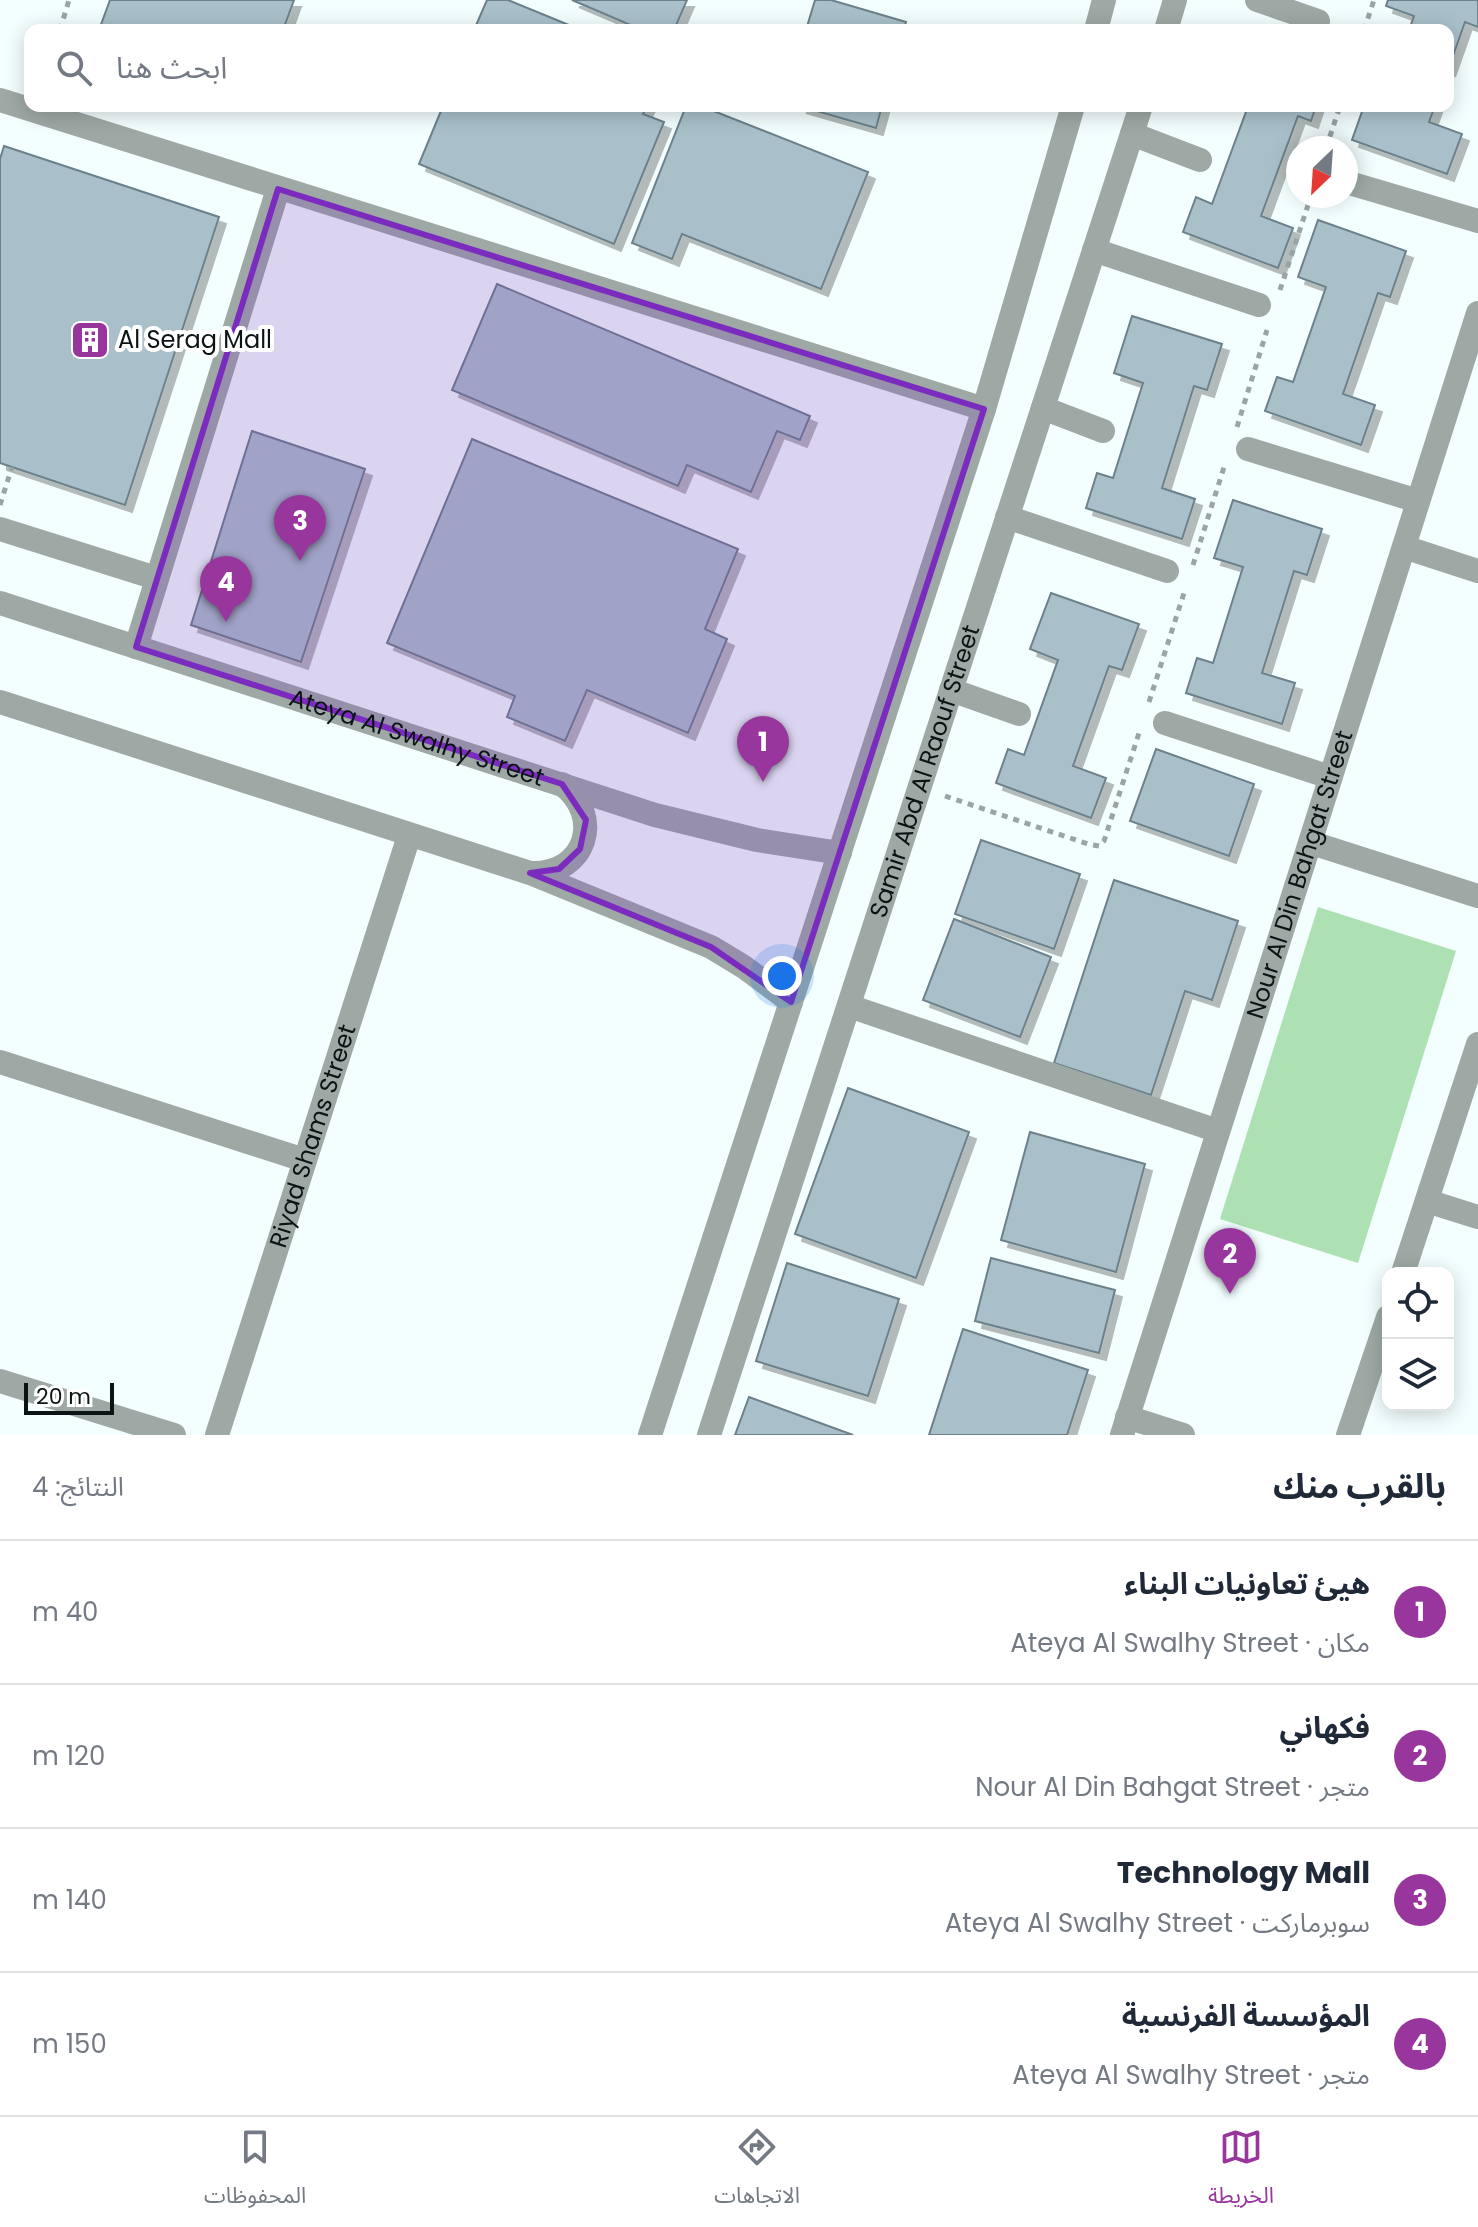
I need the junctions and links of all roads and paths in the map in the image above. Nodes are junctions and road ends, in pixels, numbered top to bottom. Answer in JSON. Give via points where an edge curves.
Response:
{"nodes":[{"id":1,"x":69,"y":0,"type":"edge"},
{"id":2,"x":1104,"y":0,"type":"edge"},
{"id":3,"x":1175,"y":0,"type":"edge"},
{"id":4,"x":1257,"y":0,"type":"edge"},
{"id":5,"x":1374,"y":0,"type":"edge"},
{"id":6,"x":1318,"y":21,"type":"dead end"},
{"id":7,"x":62,"y":24,"type":"edge"},
{"id":8,"x":1098,"y":24,"type":"edge"},
{"id":9,"x":1168,"y":24,"type":"edge"},
{"id":10,"x":1366,"y":24,"type":"edge"},
{"id":11,"x":0,"y":100,"type":"edge"},
{"id":12,"x":24,"y":108,"type":"edge"},
{"id":13,"x":37,"y":112,"type":"edge"},
{"id":14,"x":1071,"y":112,"type":"edge"},
{"id":15,"x":1139,"y":112,"type":"edge"},
{"id":16,"x":1338,"y":112,"type":"edge"},
{"id":17,"x":1132,"y":134,"type":"junction"},
{"id":18,"x":1330,"y":136,"type":"edge"},
{"id":19,"x":1200,"y":160,"type":"dead end"},
{"id":20,"x":1358,"y":186,"type":"edge"},
{"id":21,"x":278,"y":189,"type":"junction"},
{"id":22,"x":1478,"y":221,"type":"edge"},
{"id":23,"x":1094,"y":250,"type":"junction"},
{"id":24,"x":1259,"y":305,"type":"dead end"},
{"id":25,"x":1478,"y":313,"type":"edge"},
{"id":26,"x":1043,"y":408,"type":"junction"},
{"id":27,"x":984,"y":409,"type":"junction"},
{"id":28,"x":1103,"y":431,"type":"dead end"},
{"id":29,"x":1248,"y":449,"type":"dead end"},
{"id":30,"x":12,"y":467,"type":"dead end"},
{"id":31,"x":1418,"y":501,"type":"junction"},
{"id":32,"x":0,"y":506,"type":"edge"},
{"id":33,"x":1007,"y":517,"type":"junction"},
{"id":34,"x":0,"y":529,"type":"edge"},
{"id":35,"x":1404,"y":547,"type":"junction"},
{"id":36,"x":1167,"y":571,"type":"dead end"},
{"id":37,"x":1478,"y":571,"type":"edge"},
{"id":38,"x":156,"y":578,"type":"junction"},
{"id":39,"x":0,"y":603,"type":"edge"},
{"id":40,"x":136,"y":647,"type":"junction"},
{"id":41,"x":951,"y":690,"type":"junction"},
{"id":42,"x":0,"y":702,"type":"edge"},
{"id":43,"x":1019,"y":714,"type":"dead end"},
{"id":44,"x":1165,"y":723,"type":"dead end"},
{"id":45,"x":1330,"y":777,"type":"junction"},
{"id":46,"x":562,"y":784,"type":"junction"},
{"id":47,"x":409,"y":836,"type":"junction"},
{"id":48,"x":1312,"y":843,"type":"junction"},
{"id":49,"x":840,"y":853,"type":"junction"},
{"id":50,"x":530,"y":873,"type":"junction"},
{"id":51,"x":1478,"y":896,"type":"edge"},
{"id":52,"x":791,"y":1002,"type":"junction"},
{"id":53,"x":849,"y":1006,"type":"junction"},
{"id":54,"x":1478,"y":1044,"type":"edge"},
{"id":55,"x":0,"y":1062,"type":"edge"},
{"id":56,"x":1218,"y":1131,"type":"junction"},
{"id":57,"x":304,"y":1160,"type":"junction"},
{"id":58,"x":1427,"y":1201,"type":"junction"},
{"id":59,"x":1478,"y":1217,"type":"edge"},
{"id":60,"x":1405,"y":1267,"type":"edge"},
{"id":61,"x":1382,"y":1335,"type":"edge"},
{"id":62,"x":0,"y":1381,"type":"edge"},
{"id":63,"x":1125,"y":1426,"type":"edge"},
{"id":64,"x":174,"y":1435,"type":"edge"},
{"id":65,"x":217,"y":1435,"type":"edge"},
{"id":66,"x":650,"y":1435,"type":"edge"},
{"id":67,"x":709,"y":1435,"type":"edge"},
{"id":68,"x":1183,"y":1435,"type":"edge"},
{"id":69,"x":1348,"y":1435,"type":"edge"}],
"edges":[{"from":1,"to":7,"type":"path"},
{"from":2,"to":8,"type":"street"},
{"from":3,"to":9,"type":"street"},
{"from":4,"to":6,"type":"street"},
{"from":5,"to":10,"type":"path"},
{"from":11,"to":12,"type":"street"},
{"from":13,"to":21,"type":"street"},
{"from":14,"to":27,"type":"street"},
{"from":15,"to":17,"type":"street","name":"Samir Abd Al Raouf Street"},
{"from":16,"to":18,"type":"path"},
{"from":17,"to":19,"type":"street"},
{"from":17,"to":23,"type":"street","name":"Samir Abd Al Raouf Street"},
{"from":20,"to":22,"type":"street"},
{"from":21,"to":27,"type":"street"},
{"from":21,"to":38,"type":"street"},
{"from":23,"to":24,"type":"street"},
{"from":23,"to":26,"type":"street","name":"Samir Abd Al Raouf Street"},
{"from":25,"to":31,"type":"street","name":"Nour Al Din Bahgat Street"},
{"from":26,"to":28,"type":"street"},
{"from":26,"to":33,"type":"street","name":"Samir Abd Al Raouf Street"},
{"from":27,"to":49,"type":"street"},
{"from":29,"to":31,"type":"street"},
{"from":30,"to":32,"type":"path"},
{"from":31,"to":35,"type":"street","name":"Nour Al Din Bahgat Street"},
{"from":33,"to":36,"type":"street"},
{"from":33,"to":41,"type":"street","name":"Samir Abd Al Raouf Street"},
{"from":34,"to":38,"type":"street"},
{"from":35,"to":37,"type":"street"},
{"from":35,"to":45,"type":"street","name":"Nour Al Din Bahgat Street"},
{"from":38,"to":40,"type":"street"},
{"from":39,"to":40,"type":"street","name":"Ateya Al Swalhy Street"},
{"from":40,"to":46,"type":"street","name":"Ateya Al Swalhy Street"},
{"from":41,"to":43,"type":"street"},
{"from":41,"to":53,"type":"street","name":"Samir Abd Al Raouf Street"},
{"from":42,"to":47,"type":"street"},
{"from":44,"to":45,"type":"street"},
{"from":45,"to":48,"type":"street","name":"Nour Al Din Bahgat Street"},
{"from":46,"to":49,"type":"street","name":"Ateya Al Swalhy Street","via":[[703,828]]},
{"from":46,"to":50,"type":"street","via":[[574,793],[586,820],[580,849],[559,869]]},
{"from":47,"to":50,"type":"street"},
{"from":47,"to":57,"type":"street","name":"Riyad Shams Street"},
{"from":48,"to":51,"type":"street"},
{"from":48,"to":56,"type":"street","name":"Nour Al Din Bahgat Street"},
{"from":49,"to":52,"type":"street"},
{"from":50,"to":52,"type":"street","via":[[711,947]]},
{"from":52,"to":66,"type":"street"},
{"from":53,"to":56,"type":"street"},
{"from":53,"to":67,"type":"street","name":"Samir Abd Al Raouf Street"},
{"from":54,"to":58,"type":"street"},
{"from":55,"to":57,"type":"street"},
{"from":56,"to":63,"type":"street","name":"Nour Al Din Bahgat Street"},
{"from":57,"to":65,"type":"street","name":"Riyad Shams Street"},
{"from":58,"to":59,"type":"street"},
{"from":58,"to":60,"type":"street"},
{"from":61,"to":69,"type":"street"},
{"from":62,"to":64,"type":"street"},
{"from":63,"to":68,"type":"street"}]}
